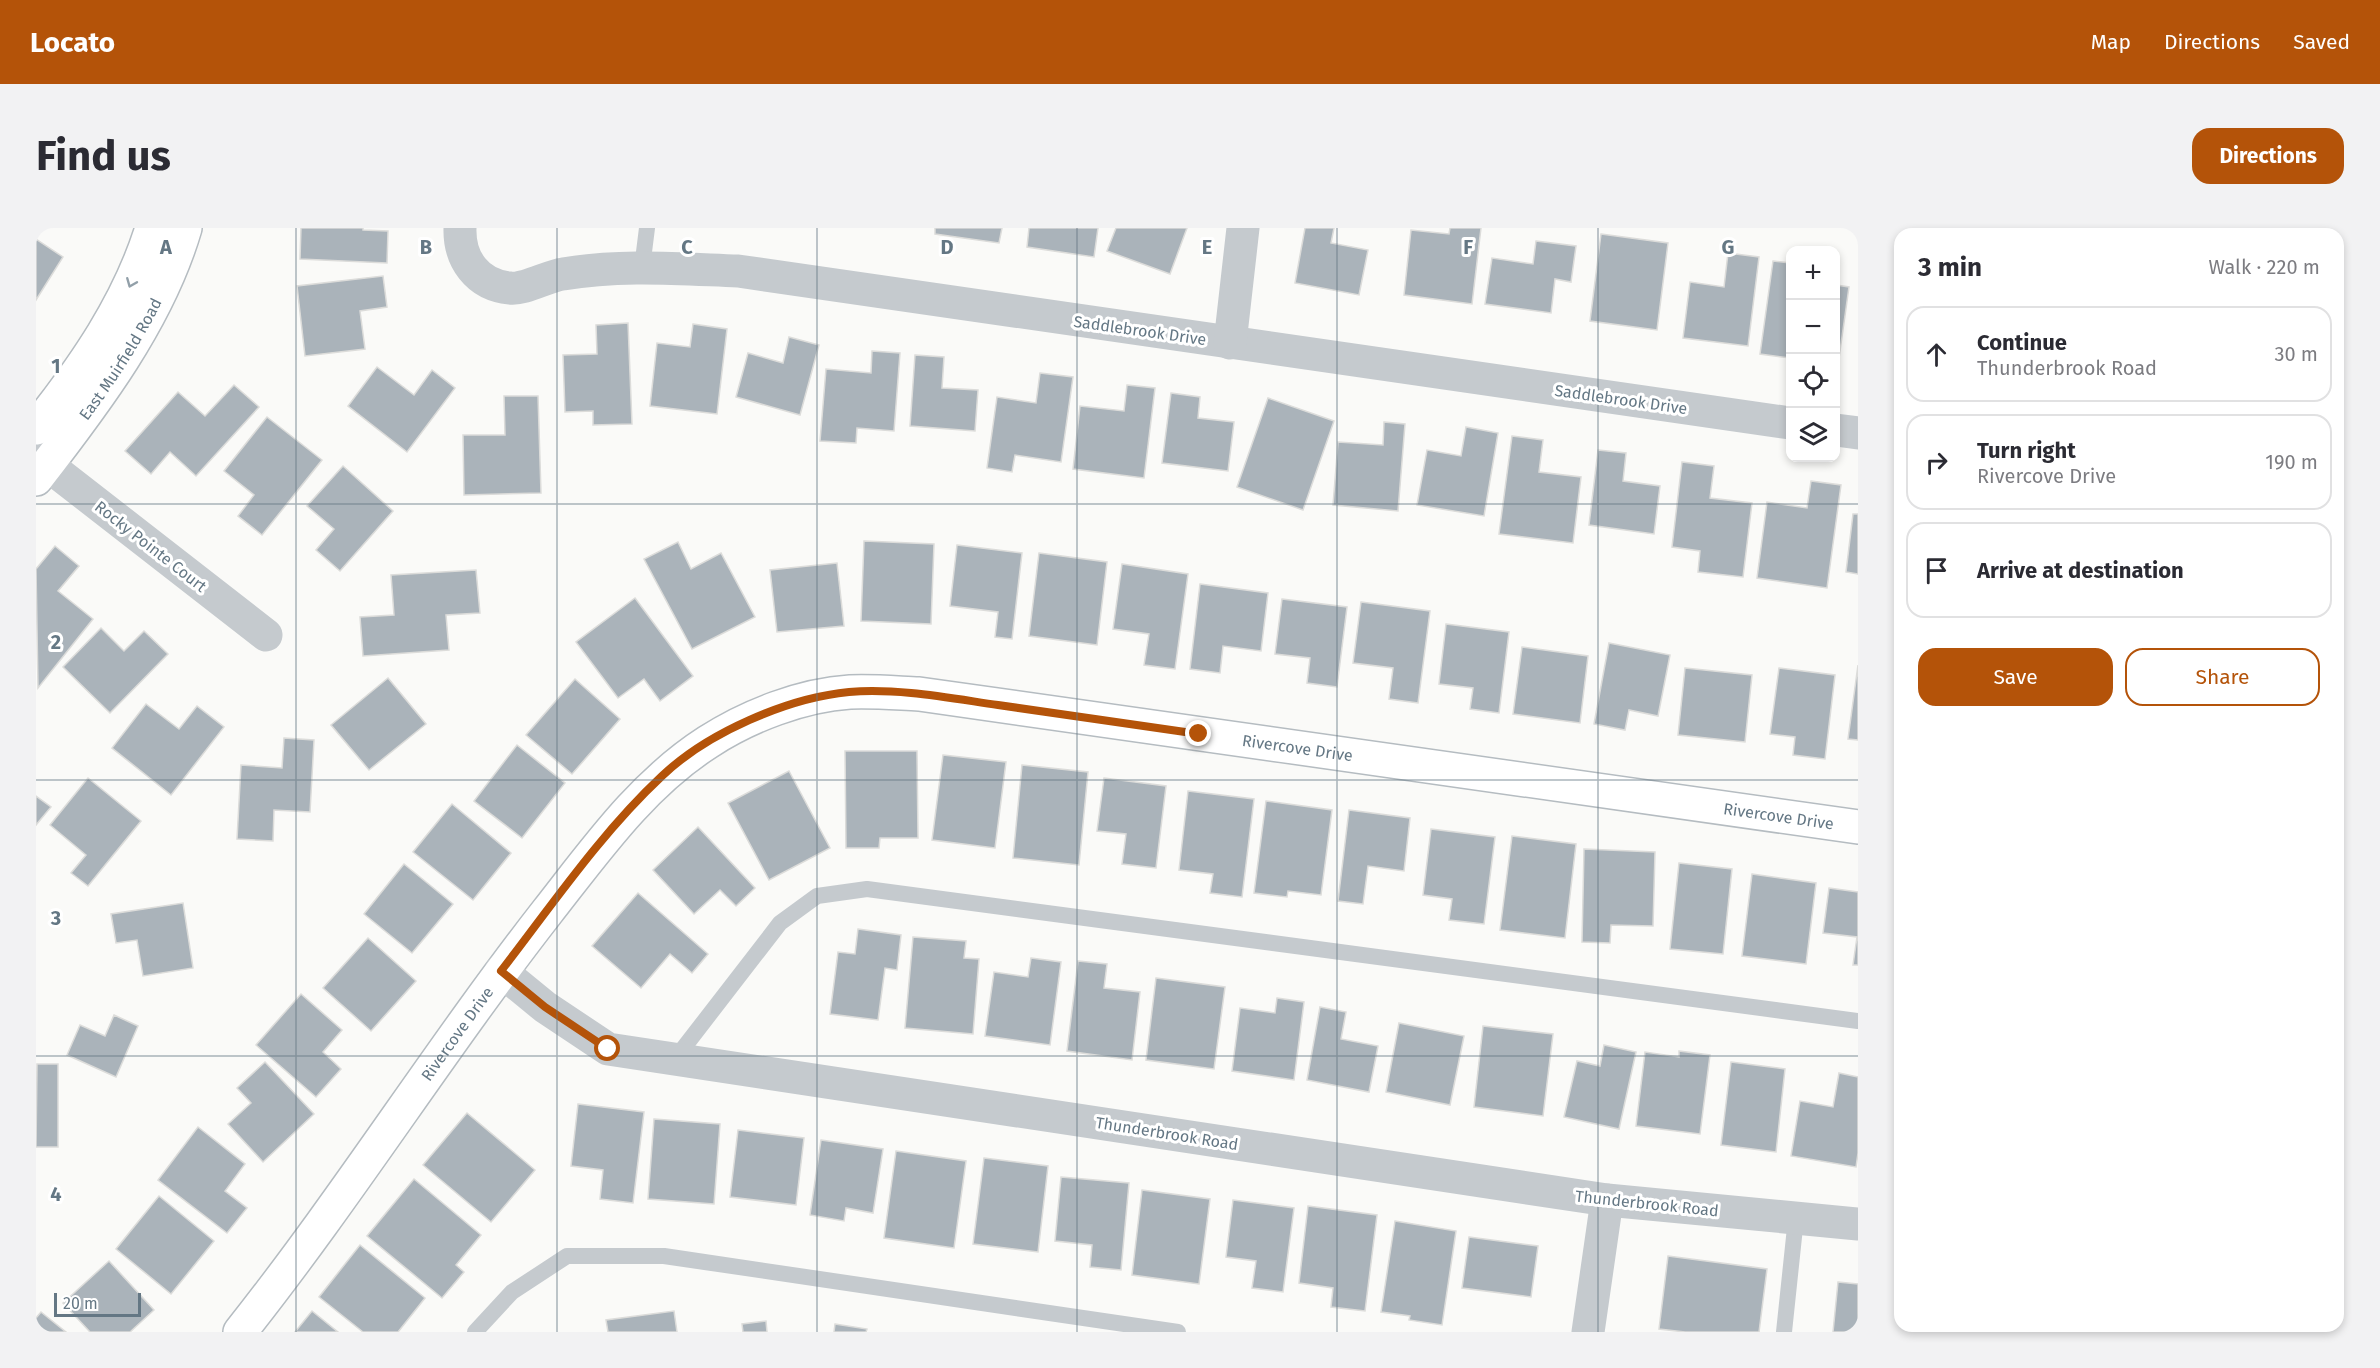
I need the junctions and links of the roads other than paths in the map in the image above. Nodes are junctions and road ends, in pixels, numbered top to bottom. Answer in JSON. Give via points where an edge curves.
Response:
{"nodes":[{"id":1,"x":152,"y":228,"type":"edge"},
{"id":2,"x":185,"y":228,"type":"edge"},
{"id":3,"x":460,"y":228,"type":"edge"},
{"id":4,"x":647,"y":228,"type":"edge"},
{"id":5,"x":1243,"y":228,"type":"edge"},
{"id":6,"x":642,"y":267,"type":"junction"},
{"id":7,"x":1230,"y":343,"type":"junction"},
{"id":8,"x":1786,"y":422,"type":"edge"},
{"id":9,"x":36,"y":428,"type":"edge"},
{"id":10,"x":1840,"y":431,"type":"edge"},
{"id":11,"x":1858,"y":433,"type":"edge"},
{"id":12,"x":40,"y":466,"type":"edge"},
{"id":13,"x":266,"y":635,"type":"dead end"},
{"id":14,"x":1858,"y":827,"type":"edge"},
{"id":15,"x":501,"y":971,"type":"junction"},
{"id":16,"x":1858,"y":1021,"type":"edge"},
{"id":17,"x":675,"y":1059,"type":"junction"},
{"id":18,"x":1607,"y":1200,"type":"junction"},
{"id":19,"x":1796,"y":1218,"type":"junction"},
{"id":20,"x":1858,"y":1224,"type":"edge"},
{"id":21,"x":240,"y":1332,"type":"edge"},
{"id":22,"x":475,"y":1332,"type":"edge"},
{"id":23,"x":1178,"y":1332,"type":"edge"},
{"id":24,"x":1588,"y":1332,"type":"edge"},
{"id":25,"x":1784,"y":1332,"type":"edge"}],
"edges":[{"from":1,"to":9,"type":"street","one_way":true,"via":[[124,301]]},
{"from":2,"to":12,"type":"street","name":"East Muirfield Road","via":[[148,319]]},
{"from":3,"to":6,"type":"street","name":"Saddlebrook Drive","via":[[460,244],[475,274],[511,289],[562,274]]},
{"from":4,"to":6,"type":"lane"},
{"from":5,"to":7,"type":"street"},
{"from":6,"to":7,"type":"street","name":"Saddlebrook Drive","via":[[738,271]]},
{"from":7,"to":8,"type":"street","name":"Saddlebrook Drive"},
{"from":10,"to":11,"type":"street"},
{"from":12,"to":13,"type":"street","name":"Rocky Pointe Court"},
{"from":14,"to":15,"type":"street","name":"Rivercove Drive","via":[[919,694],[849,692],[787,704],[752,719],[709,741],[663,775],[611,831]]},
{"from":15,"to":17,"type":"street","name":"Thunderbrook Road","via":[[545,1007],[608,1049]]},
{"from":15,"to":21,"type":"street","name":"Rivercove Drive"},
{"from":16,"to":17,"type":"lane","via":[[867,889],[817,896],[780,923]]},
{"from":17,"to":18,"type":"street","name":"Thunderbrook Road"},
{"from":18,"to":19,"type":"street","name":"Thunderbrook Road"},
{"from":18,"to":24,"type":"street"},
{"from":19,"to":20,"type":"street","name":"Thunderbrook Road"},
{"from":19,"to":25,"type":"lane"},
{"from":22,"to":23,"type":"lane","via":[[512,1292],[567,1257],[664,1256]]}]}
